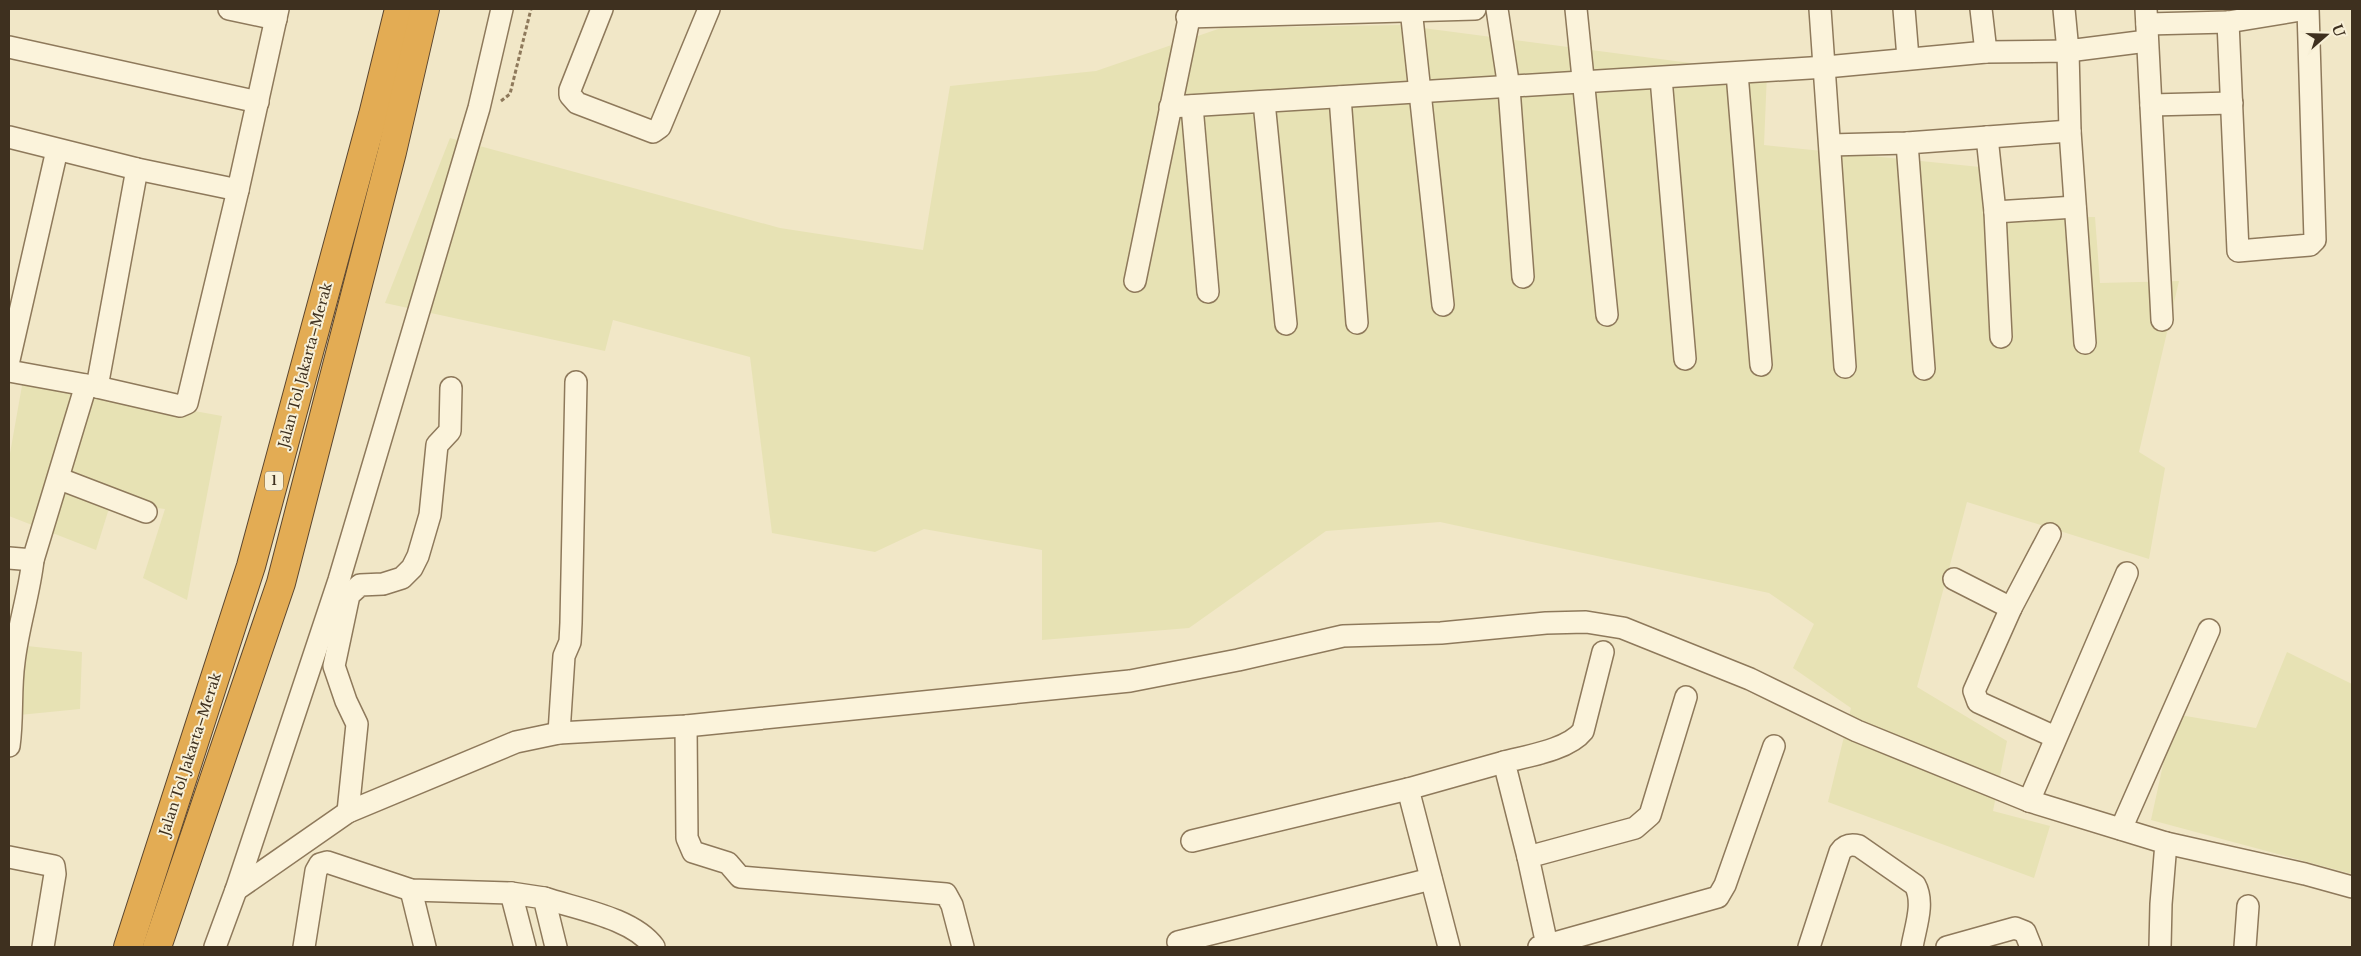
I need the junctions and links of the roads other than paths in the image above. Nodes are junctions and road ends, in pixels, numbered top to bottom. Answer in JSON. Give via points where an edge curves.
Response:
{"nodes":[{"id":1,"x":229,"y":9,"type":"edge"},
{"id":2,"x":399,"y":9,"type":"edge"},
{"id":3,"x":425,"y":9,"type":"edge"},
{"id":4,"x":502,"y":9,"type":"edge"},
{"id":5,"x":602,"y":9,"type":"edge"},
{"id":6,"x":709,"y":9,"type":"edge"},
{"id":7,"x":1411,"y":9,"type":"edge"},
{"id":8,"x":1476,"y":9,"type":"edge"},
{"id":9,"x":1497,"y":9,"type":"edge"},
{"id":10,"x":1576,"y":9,"type":"edge"},
{"id":11,"x":1820,"y":9,"type":"edge"},
{"id":12,"x":1904,"y":9,"type":"edge"},
{"id":13,"x":1982,"y":9,"type":"edge"},
{"id":14,"x":2064,"y":9,"type":"edge"},
{"id":15,"x":2308,"y":9,"type":"edge"},
{"id":16,"x":1189,"y":13,"type":"edge"},
{"id":17,"x":277,"y":14,"type":"edge"},
{"id":18,"x":2228,"y":22,"type":"junction"},
{"id":19,"x":2147,"y":25,"type":"edge"},
{"id":20,"x":9,"y":47,"type":"edge"},
{"id":21,"x":2068,"y":51,"type":"junction"},
{"id":22,"x":1986,"y":52,"type":"junction"},
{"id":23,"x":1908,"y":58,"type":"junction"},
{"id":24,"x":1826,"y":67,"type":"junction"},
{"id":25,"x":1737,"y":73,"type":"junction"},
{"id":26,"x":1661,"y":78,"type":"junction"},
{"id":27,"x":1584,"y":83,"type":"junction"},
{"id":28,"x":1509,"y":88,"type":"junction"},
{"id":29,"x":1340,"y":97,"type":"junction"},
{"id":30,"x":258,"y":102,"type":"junction"},
{"id":31,"x":1264,"y":102,"type":"junction"},
{"id":32,"x":2232,"y":103,"type":"junction"},
{"id":33,"x":2151,"y":104,"type":"junction"},
{"id":34,"x":1192,"y":106,"type":"junction"},
{"id":35,"x":1170,"y":107,"type":"junction"},
{"id":36,"x":2070,"y":131,"type":"junction"},
{"id":37,"x":1987,"y":136,"type":"junction"},
{"id":38,"x":9,"y":137,"type":"edge"},
{"id":39,"x":1907,"y":143,"type":"junction"},
{"id":40,"x":1830,"y":145,"type":"junction"},
{"id":41,"x":57,"y":150,"type":"junction"},
{"id":42,"x":137,"y":169,"type":"junction"},
{"id":43,"x":238,"y":190,"type":"junction"},
{"id":44,"x":2075,"y":207,"type":"junction"},
{"id":45,"x":1995,"y":212,"type":"junction"},
{"id":46,"x":1523,"y":277,"type":"dead end"},
{"id":47,"x":1136,"y":281,"type":"dead end"},
{"id":48,"x":1208,"y":292,"type":"dead end"},
{"id":49,"x":1443,"y":305,"type":"dead end"},
{"id":50,"x":1607,"y":315,"type":"dead end"},
{"id":51,"x":2162,"y":320,"type":"dead end"},
{"id":52,"x":1357,"y":323,"type":"dead end"},
{"id":53,"x":1286,"y":324,"type":"dead end"},
{"id":54,"x":2001,"y":337,"type":"dead end"},
{"id":55,"x":2084,"y":343,"type":"dead end"},
{"id":56,"x":1685,"y":359,"type":"dead end"},
{"id":57,"x":9,"y":360,"type":"edge"},
{"id":58,"x":1761,"y":365,"type":"dead end"},
{"id":59,"x":1845,"y":367,"type":"dead end"},
{"id":60,"x":1924,"y":369,"type":"dead end"},
{"id":61,"x":9,"y":371,"type":"edge"},
{"id":62,"x":576,"y":382,"type":"dead end"},
{"id":63,"x":92,"y":386,"type":"junction"},
{"id":64,"x":451,"y":388,"type":"dead end"},
{"id":65,"x":60,"y":479,"type":"junction"},
{"id":66,"x":146,"y":512,"type":"dead end"},
{"id":67,"x":2050,"y":534,"type":"dead end"},
{"id":68,"x":9,"y":558,"type":"edge"},
{"id":69,"x":33,"y":560,"type":"junction"},
{"id":70,"x":2127,"y":572,"type":"dead end"},
{"id":71,"x":1954,"y":579,"type":"dead end"},
{"id":72,"x":2011,"y":608,"type":"junction"},
{"id":73,"x":2209,"y":630,"type":"dead end"},
{"id":74,"x":1603,"y":652,"type":"dead end"},
{"id":75,"x":1686,"y":697,"type":"dead end"},
{"id":76,"x":686,"y":726,"type":"junction"},
{"id":77,"x":559,"y":733,"type":"junction"},
{"id":78,"x":2055,"y":737,"type":"junction"},
{"id":79,"x":9,"y":746,"type":"edge"},
{"id":80,"x":1774,"y":746,"type":"dead end"},
{"id":81,"x":1504,"y":762,"type":"junction"},
{"id":82,"x":1408,"y":789,"type":"junction"},
{"id":83,"x":2029,"y":800,"type":"junction"},
{"id":84,"x":348,"y":812,"type":"junction"},
{"id":85,"x":2121,"y":829,"type":"junction"},
{"id":86,"x":1192,"y":841,"type":"dead end"},
{"id":87,"x":2166,"y":843,"type":"junction"},
{"id":88,"x":9,"y":857,"type":"edge"},
{"id":89,"x":1528,"y":857,"type":"junction"},
{"id":90,"x":1431,"y":879,"type":"junction"},
{"id":91,"x":2352,"y":888,"type":"edge"},
{"id":92,"x":236,"y":890,"type":"junction"},
{"id":93,"x":410,"y":890,"type":"junction"},
{"id":94,"x":511,"y":893,"type":"junction"},
{"id":95,"x":544,"y":898,"type":"junction"},
{"id":96,"x":2248,"y":906,"type":"dead end"},
{"id":97,"x":1178,"y":942,"type":"dead end"},
{"id":98,"x":43,"y":947,"type":"edge"},
{"id":99,"x":128,"y":947,"type":"edge"},
{"id":100,"x":157,"y":947,"type":"edge"},
{"id":101,"x":215,"y":947,"type":"edge"},
{"id":102,"x":304,"y":947,"type":"edge"},
{"id":103,"x":425,"y":947,"type":"edge"},
{"id":104,"x":525,"y":947,"type":"edge"},
{"id":105,"x":556,"y":947,"type":"edge"},
{"id":106,"x":654,"y":947,"type":"edge"},
{"id":107,"x":963,"y":947,"type":"edge"},
{"id":108,"x":1449,"y":947,"type":"edge"},
{"id":109,"x":1544,"y":947,"type":"edge"},
{"id":110,"x":1809,"y":947,"type":"edge"},
{"id":111,"x":1912,"y":947,"type":"edge"},
{"id":112,"x":1947,"y":947,"type":"edge"},
{"id":113,"x":2031,"y":947,"type":"edge"},
{"id":114,"x":2160,"y":947,"type":"edge"},
{"id":115,"x":2245,"y":947,"type":"edge"}],
"edges":[{"from":1,"to":17,"type":"street"},
{"from":2,"to":99,"type":"highway","name":"Jalan Tol Jakarta–Merak","number":"1","via":[[251,566]]},
{"from":3,"to":100,"type":"highway","via":[[389,162],[280,583]]},
{"from":4,"to":92,"type":"street","via":[[479,108],[339,580]]},
{"from":5,"to":6,"type":"street","via":[[570,95],[577,103],[654,132],[660,127]]},
{"from":7,"to":49,"type":"street"},
{"from":8,"to":16,"type":"street"},
{"from":9,"to":28,"type":"street"},
{"from":10,"to":27,"type":"street"},
{"from":11,"to":24,"type":"street"},
{"from":12,"to":23,"type":"street"},
{"from":13,"to":22,"type":"street"},
{"from":14,"to":21,"type":"street"},
{"from":15,"to":18,"type":"street"},
{"from":15,"to":32,"type":"street","via":[[2313,243],[2238,250]]},
{"from":16,"to":35,"type":"street"},
{"from":17,"to":30,"type":"street"},
{"from":18,"to":19,"type":"street"},
{"from":18,"to":32,"type":"street"},
{"from":19,"to":21,"type":"street"},
{"from":19,"to":33,"type":"street"},
{"from":20,"to":30,"type":"street"},
{"from":21,"to":22,"type":"street"},
{"from":21,"to":36,"type":"street"},
{"from":22,"to":23,"type":"street"},
{"from":23,"to":24,"type":"street"},
{"from":24,"to":25,"type":"street"},
{"from":24,"to":40,"type":"street"},
{"from":25,"to":26,"type":"street"},
{"from":25,"to":58,"type":"street"},
{"from":26,"to":27,"type":"street"},
{"from":26,"to":56,"type":"street"},
{"from":27,"to":28,"type":"street"},
{"from":27,"to":50,"type":"street"},
{"from":28,"to":29,"type":"street"},
{"from":28,"to":46,"type":"street"},
{"from":29,"to":31,"type":"street"},
{"from":29,"to":52,"type":"street"},
{"from":30,"to":43,"type":"street"},
{"from":31,"to":34,"type":"street"},
{"from":31,"to":53,"type":"street"},
{"from":32,"to":33,"type":"street"},
{"from":33,"to":51,"type":"street"},
{"from":34,"to":35,"type":"street"},
{"from":34,"to":48,"type":"street"},
{"from":35,"to":47,"type":"street"},
{"from":36,"to":37,"type":"street"},
{"from":36,"to":44,"type":"street"},
{"from":37,"to":39,"type":"street"},
{"from":37,"to":45,"type":"street"},
{"from":38,"to":41,"type":"street"},
{"from":39,"to":40,"type":"street"},
{"from":39,"to":60,"type":"street"},
{"from":40,"to":59,"type":"street"},
{"from":41,"to":42,"type":"street"},
{"from":41,"to":57,"type":"street"},
{"from":42,"to":43,"type":"street"},
{"from":42,"to":63,"type":"street"},
{"from":43,"to":63,"type":"street","via":[[187,403],[180,406]]},
{"from":44,"to":45,"type":"street"},
{"from":44,"to":55,"type":"street"},
{"from":45,"to":54,"type":"street"},
{"from":61,"to":63,"type":"street"},
{"from":62,"to":77,"type":"street","via":[[571,623],[570,642],[564,656]]},
{"from":63,"to":65,"type":"street"},
{"from":64,"to":84,"type":"street","via":[[450,431],[437,445],[430,515],[418,556],[402,578],[383,584],[360,585],[349,594],[334,666],[357,724]]},
{"from":65,"to":66,"type":"street"},
{"from":65,"to":69,"type":"street"},
{"from":67,"to":72,"type":"street"},
{"from":68,"to":69,"type":"street"},
{"from":69,"to":79,"type":"street","via":[[14,660]]},
{"from":70,"to":78,"type":"street"},
{"from":71,"to":72,"type":"street"},
{"from":72,"to":78,"type":"street","via":[[1975,686],[1974,695],[1978,702]]},
{"from":73,"to":85,"type":"street"},
{"from":74,"to":81,"type":"street","via":[[1579,736],[1568,744]]},
{"from":75,"to":89,"type":"street","via":[[1650,815],[1643,824]]},
{"from":76,"to":77,"type":"street"},
{"from":76,"to":83,"type":"street","via":[[1130,681],[1343,636],[1586,622],[1623,628],[1700,658],[1857,731]]},
{"from":76,"to":107,"type":"street","via":[[686,838],[693,852],[728,863],[740,877],[946,894]]},
{"from":77,"to":84,"type":"street","via":[[516,742]]},
{"from":78,"to":83,"type":"street"},
{"from":80,"to":109,"type":"street","via":[[1718,897]]},
{"from":81,"to":82,"type":"street"},
{"from":81,"to":89,"type":"street"},
{"from":82,"to":86,"type":"street"},
{"from":82,"to":90,"type":"street"},
{"from":83,"to":85,"type":"street"},
{"from":84,"to":92,"type":"street"},
{"from":85,"to":87,"type":"street"},
{"from":87,"to":91,"type":"street","via":[[2305,874]]},
{"from":87,"to":114,"type":"street"},
{"from":88,"to":98,"type":"street","via":[[54,866]]},
{"from":89,"to":109,"type":"street"},
{"from":90,"to":97,"type":"street"},
{"from":90,"to":108,"type":"street"},
{"from":92,"to":101,"type":"street"},
{"from":93,"to":94,"type":"street"},
{"from":93,"to":102,"type":"street","via":[[327,862],[320,864],[316,871]]},
{"from":93,"to":103,"type":"street"},
{"from":94,"to":95,"type":"street"},
{"from":94,"to":104,"type":"street"},
{"from":95,"to":105,"type":"street"},
{"from":95,"to":106,"type":"street","via":[[625,924],[646,936]]},
{"from":96,"to":115,"type":"street"},
{"from":110,"to":111,"type":"street","via":[[1840,852],[1853,845],[1859,846],[1920,892]]},
{"from":112,"to":113,"type":"street","via":[[2015,928],[2025,932]]}]}
